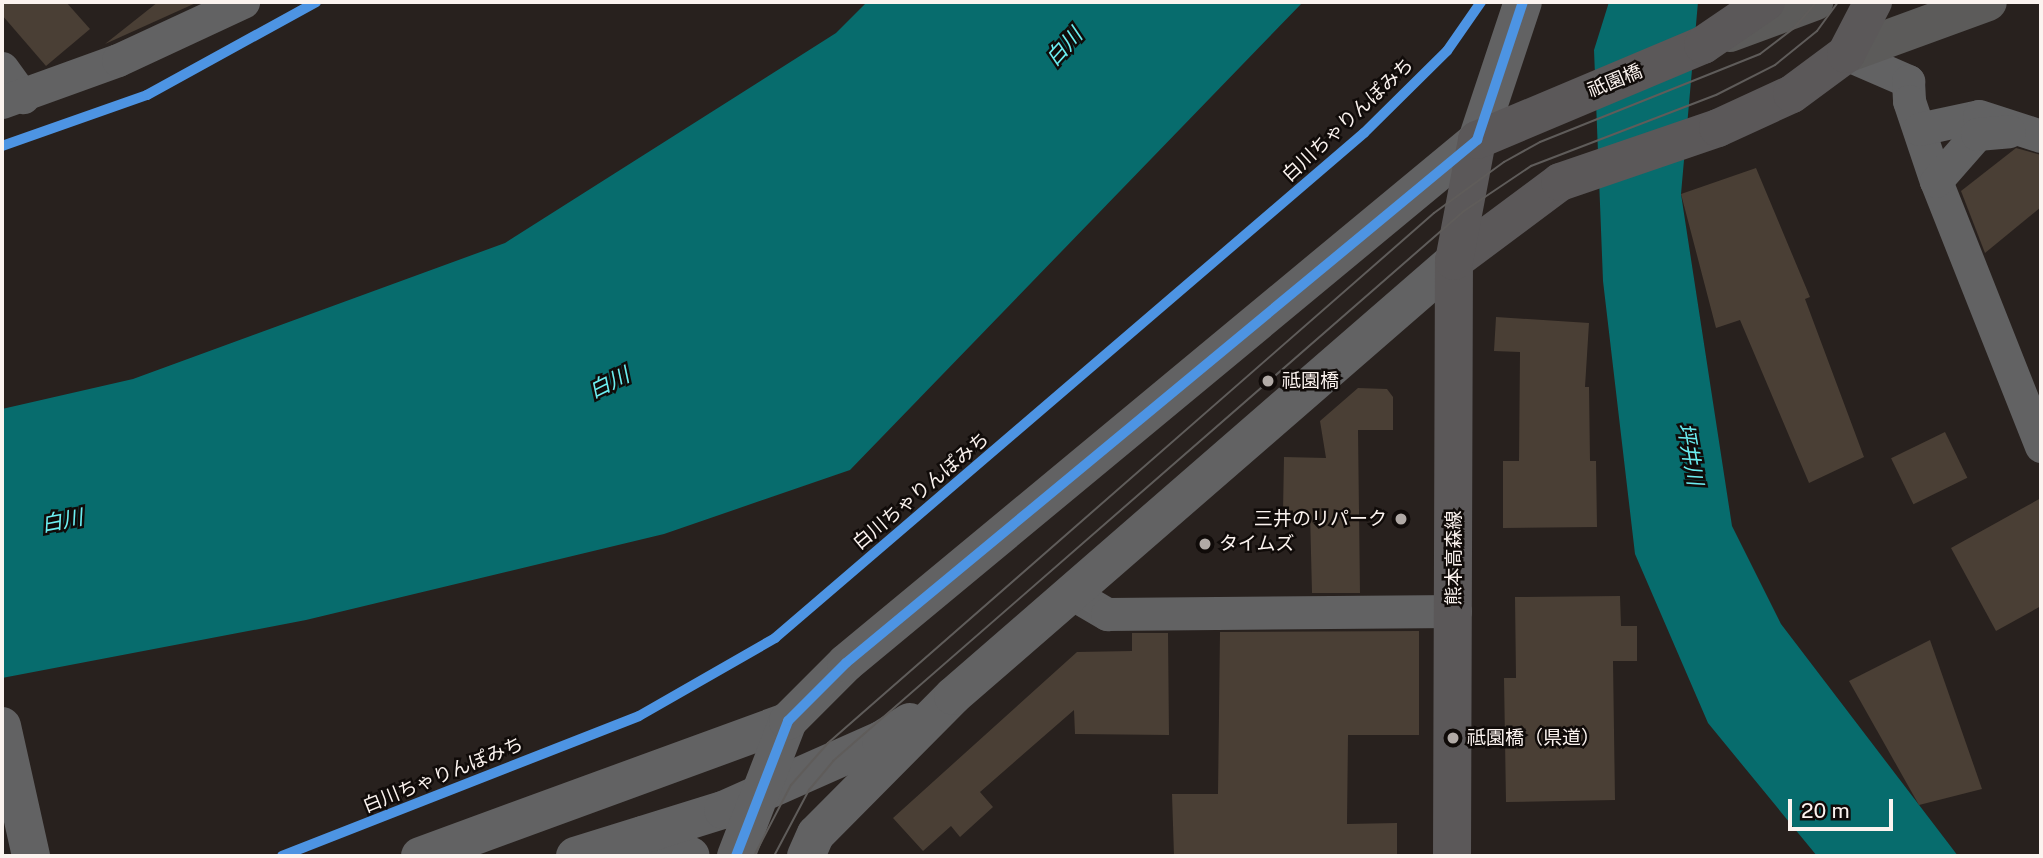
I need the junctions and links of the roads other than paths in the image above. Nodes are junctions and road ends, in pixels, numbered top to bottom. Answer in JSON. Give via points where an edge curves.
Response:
{"nodes":[{"id":1,"x":243,"y":2,"type":"edge"},
{"id":2,"x":1523,"y":2,"type":"edge"},
{"id":3,"x":1766,"y":2,"type":"edge"},
{"id":4,"x":1814,"y":2,"type":"edge"},
{"id":5,"x":1873,"y":2,"type":"edge"},
{"id":6,"x":1988,"y":2,"type":"edge"},
{"id":7,"x":1711,"y":41,"type":"junction"},
{"id":8,"x":1846,"y":54,"type":"junction"},
{"id":9,"x":2,"y":68,"type":"edge"},
{"id":10,"x":13,"y":99,"type":"edge"},
{"id":11,"x":1919,"y":129,"type":"junction"},
{"id":12,"x":2032,"y":133,"type":"edge"},
{"id":13,"x":1478,"y":140,"type":"junction"},
{"id":14,"x":1936,"y":181,"type":"junction"},
{"id":15,"x":1454,"y":261,"type":"junction"},
{"id":16,"x":2041,"y":446,"type":"edge"},
{"id":17,"x":1071,"y":593,"type":"junction"},
{"id":18,"x":1455,"y":611,"type":"junction"},
{"id":19,"x":953,"y":696,"type":"junction"},
{"id":20,"x":788,"y":721,"type":"junction"},
{"id":21,"x":2,"y":726,"type":"edge"},
{"id":22,"x":757,"y":794,"type":"junction"},
{"id":23,"x":643,"y":835,"type":"junction"},
{"id":24,"x":31,"y":856,"type":"edge"},
{"id":25,"x":419,"y":856,"type":"edge"},
{"id":26,"x":575,"y":856,"type":"edge"},
{"id":27,"x":691,"y":856,"type":"edge"},
{"id":28,"x":736,"y":856,"type":"edge"},
{"id":29,"x":806,"y":856,"type":"edge"},
{"id":30,"x":1452,"y":856,"type":"edge"}],
"edges":[{"from":1,"to":10,"type":"street","via":[[118,60]]},
{"from":2,"to":13,"type":"street"},
{"from":3,"to":7,"type":"main road"},
{"from":4,"to":7,"type":"main road"},
{"from":5,"to":8,"type":"main road"},
{"from":6,"to":8,"type":"main road"},
{"from":7,"to":13,"type":"main road","name":"祇園橋"},
{"from":8,"to":11,"type":"street","via":[[1908,80],[1909,101]]},
{"from":8,"to":15,"type":"main road","via":[[1792,94],[1718,128],[1560,182]]},
{"from":9,"to":10,"type":"street"},
{"from":11,"to":12,"type":"street","via":[[1979,116]]},
{"from":11,"to":14,"type":"street"},
{"from":12,"to":14,"type":"street","via":[[1977,134]]},
{"from":13,"to":15,"type":"main road","name":"熊本高森線"},
{"from":13,"to":20,"type":"street","via":[[846,663]]},
{"from":14,"to":16,"type":"street"},
{"from":15,"to":17,"type":"street"},
{"from":15,"to":18,"type":"main road","name":"熊本高森線"},
{"from":17,"to":18,"type":"street","via":[[1107,614]]},
{"from":17,"to":19,"type":"street"},
{"from":18,"to":30,"type":"main road","name":"熊本高森線"},
{"from":19,"to":22,"type":"street","via":[[881,740]]},
{"from":19,"to":29,"type":"street","via":[[816,834]]},
{"from":20,"to":22,"type":"street"},
{"from":20,"to":25,"type":"street"},
{"from":21,"to":24,"type":"street"},
{"from":22,"to":23,"type":"street"},
{"from":22,"to":28,"type":"street"},
{"from":23,"to":26,"type":"street"},
{"from":23,"to":27,"type":"street"}]}
